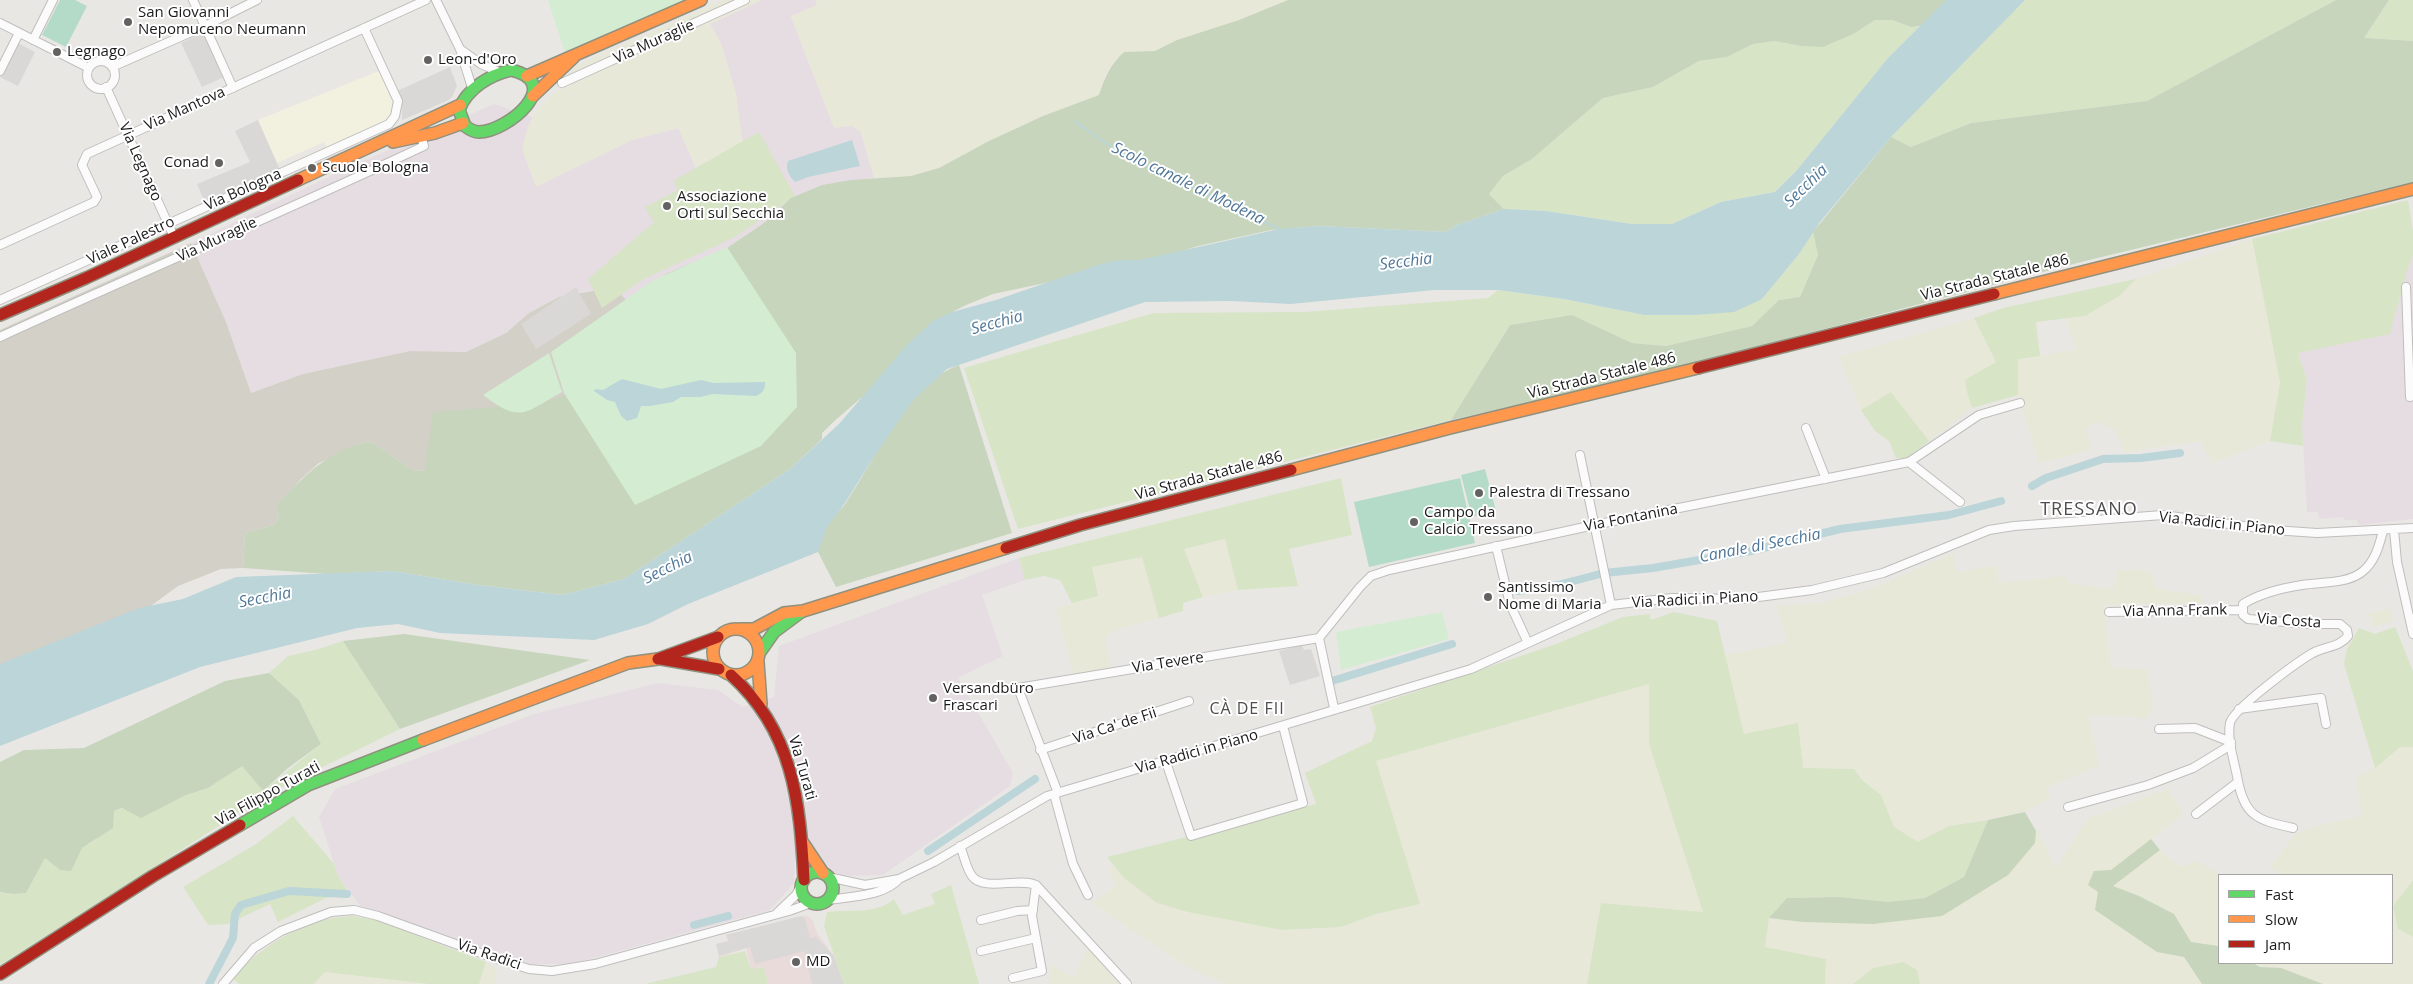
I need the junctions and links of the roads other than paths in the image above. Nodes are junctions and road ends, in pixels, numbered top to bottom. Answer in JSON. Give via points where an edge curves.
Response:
{"nodes":[{"id":1,"x":53,"y":0,"type":"edge"},
{"id":2,"x":193,"y":0,"type":"edge"},
{"id":3,"x":256,"y":0,"type":"edge"},
{"id":4,"x":426,"y":0,"type":"edge"},
{"id":5,"x":436,"y":0,"type":"edge"},
{"id":6,"x":745,"y":0,"type":"edge"},
{"id":7,"x":698,"y":1,"type":"edge"},
{"id":8,"x":0,"y":24,"type":"edge"},
{"id":9,"x":205,"y":26,"type":"junction"},
{"id":10,"x":364,"y":28,"type":"junction"},
{"id":11,"x":19,"y":33,"type":"junction"},
{"id":12,"x":33,"y":40,"type":"junction"},
{"id":13,"x":460,"y":49,"type":"junction"},
{"id":14,"x":574,"y":58,"type":"junction"},
{"id":15,"x":112,"y":66,"type":"junction"},
{"id":16,"x":89,"y":68,"type":"junction"},
{"id":17,"x":0,"y":71,"type":"edge"},
{"id":18,"x":501,"y":73,"type":"junction"},
{"id":19,"x":528,"y":76,"type":"junction"},
{"id":20,"x":562,"y":83,"type":"dead end"},
{"id":21,"x":106,"y":87,"type":"junction"},
{"id":22,"x":233,"y":88,"type":"junction"},
{"id":23,"x":473,"y":91,"type":"junction"},
{"id":24,"x":533,"y":96,"type":"junction"},
{"id":25,"x":460,"y":105,"type":"junction"},
{"id":26,"x":463,"y":123,"type":"junction"},
{"id":27,"x":129,"y":135,"type":"junction"},
{"id":28,"x":421,"y":136,"type":"junction"},
{"id":29,"x":2413,"y":189,"type":"edge"},
{"id":30,"x":274,"y":192,"type":"junction"},
{"id":31,"x":168,"y":224,"type":"junction"},
{"id":32,"x":174,"y":237,"type":"junction"},
{"id":33,"x":0,"y":246,"type":"edge"},
{"id":34,"x":2406,"y":287,"type":"dead end"},
{"id":35,"x":0,"y":300,"type":"edge"},
{"id":36,"x":0,"y":315,"type":"edge"},
{"id":37,"x":2410,"y":327,"type":"edge"},
{"id":38,"x":0,"y":337,"type":"edge"},
{"id":39,"x":2410,"y":397,"type":"dead end"},
{"id":40,"x":2020,"y":403,"type":"dead end"},
{"id":41,"x":1806,"y":428,"type":"dead end"},
{"id":42,"x":1580,"y":455,"type":"dead end"},
{"id":43,"x":1909,"y":462,"type":"junction"},
{"id":44,"x":1826,"y":479,"type":"junction"},
{"id":45,"x":1960,"y":502,"type":"dead end"},
{"id":46,"x":1594,"y":525,"type":"junction"},
{"id":47,"x":2413,"y":528,"type":"edge"},
{"id":48,"x":2394,"y":530,"type":"junction"},
{"id":49,"x":2383,"y":531,"type":"junction"},
{"id":50,"x":1496,"y":546,"type":"junction"},
{"id":51,"x":1611,"y":605,"type":"junction"},
{"id":52,"x":2241,"y":610,"type":"junction"},
{"id":53,"x":803,"y":611,"type":"junction"},
{"id":54,"x":2109,"y":612,"type":"dead end"},
{"id":55,"x":741,"y":629,"type":"junction"},
{"id":56,"x":2413,"y":634,"type":"edge"},
{"id":57,"x":718,"y":638,"type":"junction"},
{"id":58,"x":1319,"y":638,"type":"junction"},
{"id":59,"x":1528,"y":643,"type":"junction"},
{"id":60,"x":759,"y":657,"type":"junction"},
{"id":61,"x":658,"y":659,"type":"junction"},
{"id":62,"x":719,"y":669,"type":"junction"},
{"id":63,"x":731,"y":676,"type":"junction"},
{"id":64,"x":1189,"y":702,"type":"dead end"},
{"id":65,"x":761,"y":704,"type":"junction"},
{"id":66,"x":1334,"y":708,"type":"junction"},
{"id":67,"x":2239,"y":709,"type":"junction"},
{"id":68,"x":2326,"y":724,"type":"dead end"},
{"id":69,"x":1284,"y":726,"type":"junction"},
{"id":70,"x":2159,"y":730,"type":"dead end"},
{"id":71,"x":2231,"y":744,"type":"junction"},
{"id":72,"x":1040,"y":750,"type":"junction"},
{"id":73,"x":1166,"y":762,"type":"junction"},
{"id":74,"x":2238,"y":782,"type":"junction"},
{"id":75,"x":1056,"y":793,"type":"junction"},
{"id":76,"x":2068,"y":807,"type":"dead end"},
{"id":77,"x":2196,"y":814,"type":"dead end"},
{"id":78,"x":2293,"y":828,"type":"dead end"},
{"id":79,"x":803,"y":843,"type":"junction"},
{"id":80,"x":960,"y":846,"type":"junction"},
{"id":81,"x":826,"y":875,"type":"junction"},
{"id":82,"x":899,"y":879,"type":"junction"},
{"id":83,"x":803,"y":882,"type":"junction"},
{"id":84,"x":1036,"y":885,"type":"junction"},
{"id":85,"x":1088,"y":895,"type":"dead end"},
{"id":86,"x":829,"y":900,"type":"junction"},
{"id":87,"x":811,"y":903,"type":"junction"},
{"id":88,"x":1033,"y":910,"type":"junction"},
{"id":89,"x":777,"y":913,"type":"junction"},
{"id":90,"x":981,"y":920,"type":"dead end"},
{"id":91,"x":1036,"y":938,"type":"junction"},
{"id":92,"x":981,"y":951,"type":"dead end"},
{"id":93,"x":0,"y":974,"type":"edge"},
{"id":94,"x":1013,"y":978,"type":"dead end"},
{"id":95,"x":223,"y":984,"type":"edge"},
{"id":96,"x":1127,"y":984,"type":"edge"}],
"edges":[{"from":1,"to":12,"type":"street"},
{"from":2,"to":9,"type":"street"},
{"from":3,"to":9,"type":"street"},
{"from":4,"to":10,"type":"street","name":"Via Mantova"},
{"from":5,"to":13,"type":"street"},
{"from":6,"to":20,"type":"street","name":"Via Muraglie"},
{"from":7,"to":14,"type":"main road"},
{"from":8,"to":11,"type":"street"},
{"from":9,"to":15,"type":"street"},
{"from":9,"to":22,"type":"street"},
{"from":10,"to":22,"type":"street","name":"Via Mantova"},
{"from":10,"to":31,"type":"street","name":"Via Bologna","via":[[398,101],[392,121]]},
{"from":11,"to":12,"type":"street"},
{"from":11,"to":17,"type":"street"},
{"from":12,"to":16,"type":"street"},
{"from":13,"to":18,"type":"street"},
{"from":13,"to":23,"type":"street"},
{"from":14,"to":19,"type":"main road","via":[[568,57]]},
{"from":14,"to":24,"type":"main road"},
{"from":15,"to":16,"type":"street","via":[[100,61]]},
{"from":15,"to":21,"type":"street","via":[[114,78]]},
{"from":16,"to":21,"type":"street","via":[[90,83],[96,88]]},
{"from":18,"to":19,"type":"main road","via":[[517,71]]},
{"from":18,"to":23,"type":"main road"},
{"from":19,"to":24,"type":"main road","via":[[533,85]]},
{"from":21,"to":27,"type":"street","name":"Via Legnago"},
{"from":22,"to":27,"type":"street","name":"Via Mantova"},
{"from":23,"to":25,"type":"main road"},
{"from":24,"to":26,"type":"main road","via":[[519,112],[485,131],[469,130]]},
{"from":25,"to":26,"type":"main road"},
{"from":25,"to":30,"type":"main road","name":"Viale Palestro","via":[[278,187]]},
{"from":26,"to":28,"type":"main road","name":"Viale Palestro"},
{"from":27,"to":31,"type":"street","name":"Via Legnago"},
{"from":27,"to":33,"type":"street","name":"Via Mantova","via":[[83,158],[82,165],[97,197],[94,202]]},
{"from":28,"to":30,"type":"main road","name":"Viale Palestro","via":[[392,142],[280,193]]},
{"from":28,"to":38,"type":"street","name":"Via Muraglie","via":[[424,146]]},
{"from":29,"to":53,"type":"main road","name":"Via Strada Statale 486","via":[[1441,431],[1118,515]]},
{"from":30,"to":32,"type":"main road","name":"Viale Palestro"},
{"from":31,"to":32,"type":"street","name":"Via Legnago"},
{"from":31,"to":35,"type":"street","name":"Via Bologna"},
{"from":32,"to":36,"type":"main road","name":"Viale Palestro"},
{"from":34,"to":37,"type":"street"},
{"from":37,"to":39,"type":"street"},
{"from":40,"to":43,"type":"street","via":[[1979,414]]},
{"from":41,"to":44,"type":"street"},
{"from":42,"to":46,"type":"street"},
{"from":43,"to":44,"type":"street","name":"Via Fontanina"},
{"from":43,"to":45,"type":"street"},
{"from":44,"to":46,"type":"street","name":"Via Fontanina"},
{"from":46,"to":50,"type":"street","name":"Via Fontanina"},
{"from":46,"to":51,"type":"street"},
{"from":47,"to":48,"type":"street","name":"Via Radici in Piano"},
{"from":48,"to":49,"type":"street","name":"Via Radici in Piano"},
{"from":48,"to":56,"type":"street","via":[[2397,562]]},
{"from":49,"to":51,"type":"street","name":"Via Radici in Piano","via":[[2281,531],[2163,515],[2022,525],[1989,530],[1883,573],[1812,590],[1743,600],[1672,598]]},
{"from":49,"to":52,"type":"street","name":"Via Costa","via":[[2371,564],[2362,573],[2251,599],[2243,604]]},
{"from":50,"to":58,"type":"street","name":"Via Fontanina","via":[[1371,576]]},
{"from":50,"to":59,"type":"street","via":[[1510,604]]},
{"from":51,"to":59,"type":"street","name":"Via Radici in Piano"},
{"from":52,"to":54,"type":"street","name":"Via Anna Frank"},
{"from":52,"to":67,"type":"street","name":"Via Costa","via":[[2248,618],[2340,624],[2348,636],[2342,643],[2312,654]]},
{"from":53,"to":55,"type":"main road","via":[[784,613],[754,628]]},
{"from":53,"to":60,"type":"main road","via":[[774,632]]},
{"from":55,"to":57,"type":"main road","via":[[724,632]]},
{"from":55,"to":60,"type":"main road","via":[[754,637]]},
{"from":57,"to":61,"type":"main road"},
{"from":57,"to":62,"type":"main road","via":[[713,657]]},
{"from":58,"to":66,"type":"street"},
{"from":58,"to":72,"type":"street","name":"Via Tevere","via":[[1018,688]]},
{"from":59,"to":66,"type":"street","name":"Via Radici in Piano","via":[[1471,668]]},
{"from":60,"to":63,"type":"main road","via":[[747,673]]},
{"from":60,"to":65,"type":"main road"},
{"from":61,"to":62,"type":"main road"},
{"from":61,"to":93,"type":"main road","name":"Via Filippo Turati","via":[[619,666],[308,786],[153,876]]},
{"from":62,"to":63,"type":"main road"},
{"from":63,"to":65,"type":"main road"},
{"from":64,"to":72,"type":"street","name":"Via Ca' de Fii"},
{"from":65,"to":79,"type":"main road","name":"Via Turati","via":[[783,745],[796,793]]},
{"from":66,"to":69,"type":"street","name":"Via Radici in Piano"},
{"from":67,"to":68,"type":"street","via":[[2322,698]]},
{"from":67,"to":71,"type":"street","via":[[2230,723]]},
{"from":69,"to":73,"type":"street","name":"Via Radici in Piano"},
{"from":69,"to":73,"type":"street","via":[[1303,803],[1191,836]]},
{"from":70,"to":71,"type":"street","via":[[2195,728]]},
{"from":71,"to":74,"type":"street"},
{"from":71,"to":76,"type":"street","via":[[2193,768],[2148,785]]},
{"from":72,"to":75,"type":"street"},
{"from":73,"to":75,"type":"street","name":"Via Radici in Piano"},
{"from":74,"to":77,"type":"street"},
{"from":74,"to":78,"type":"street","via":[[2247,808],[2256,817]]},
{"from":75,"to":80,"type":"street","name":"Via Radici in Piano"},
{"from":75,"to":85,"type":"street","via":[[1073,864]]},
{"from":79,"to":81,"type":"main road","name":"Via Turati"},
{"from":79,"to":83,"type":"main road","name":"Via Turati"},
{"from":80,"to":82,"type":"street","name":"Via Radici in Piano"},
{"from":80,"to":84,"type":"street","via":[[969,871],[980,883],[1028,881]]},
{"from":81,"to":82,"type":"street","name":"Via Radici in Piano","via":[[865,884]]},
{"from":81,"to":83,"type":"main road","via":[[810,874]]},
{"from":81,"to":86,"type":"main road","via":[[833,891]]},
{"from":82,"to":86,"type":"street","name":"Via Radici in Piano","via":[[888,887],[865,895]]},
{"from":83,"to":87,"type":"main road","via":[[803,896]]},
{"from":83,"to":89,"type":"street","name":"Via Radici","via":[[796,895]]},
{"from":84,"to":88,"type":"street"},
{"from":84,"to":96,"type":"street"},
{"from":86,"to":87,"type":"main road"},
{"from":87,"to":89,"type":"street","name":"Via Radici"},
{"from":88,"to":90,"type":"street","via":[[1017,910]]},
{"from":88,"to":91,"type":"street"},
{"from":89,"to":95,"type":"street","name":"Via Radici","via":[[595,964],[552,972],[497,959],[378,916],[354,910],[331,912],[302,922],[254,948]]},
{"from":91,"to":92,"type":"street"},
{"from":91,"to":94,"type":"street","via":[[1042,971]]}]}
